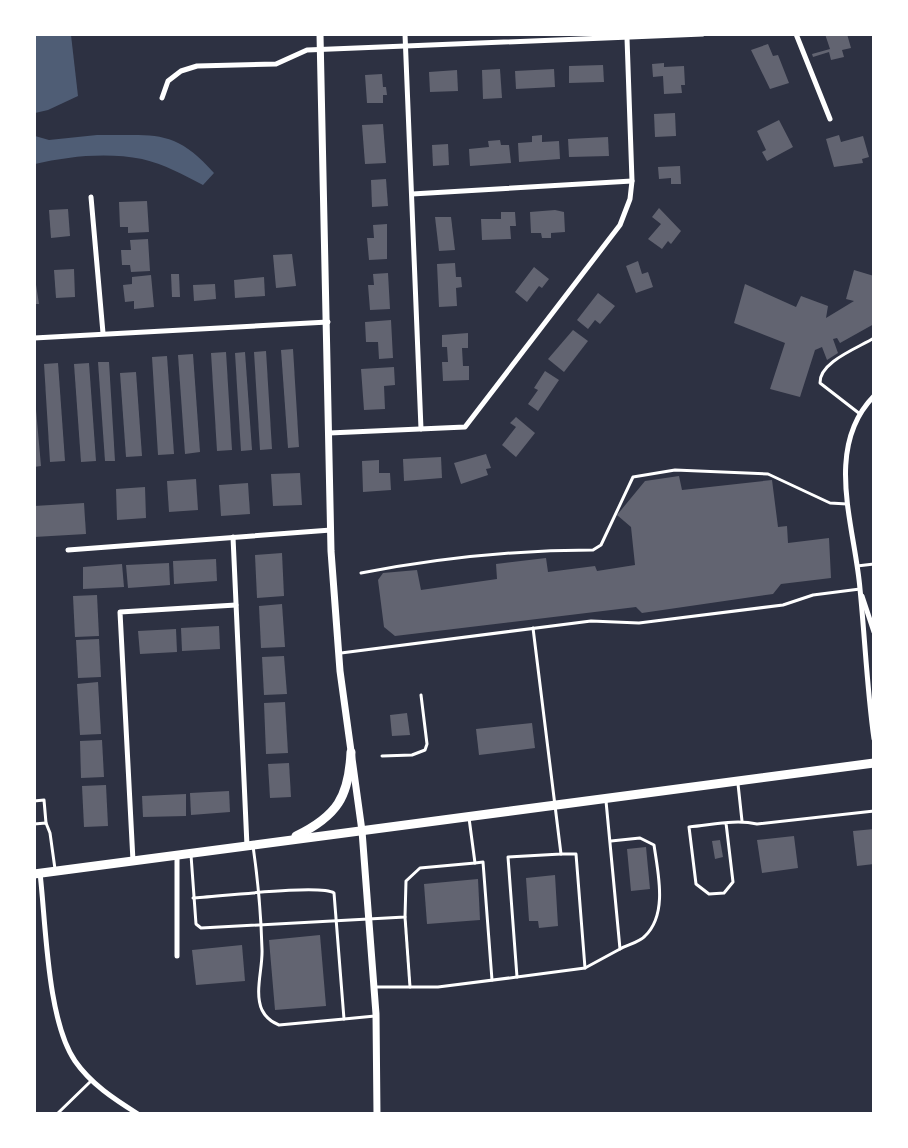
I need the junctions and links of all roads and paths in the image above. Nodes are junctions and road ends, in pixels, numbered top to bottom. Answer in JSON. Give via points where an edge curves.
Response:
{"nodes":[{"id":1,"x":320,"y":34,"type":"edge"},
{"id":2,"x":405,"y":34,"type":"edge"},
{"id":3,"x":703,"y":34,"type":"edge"},
{"id":4,"x":796,"y":34,"type":"edge"},
{"id":5,"x":627,"y":38,"type":"junction"},
{"id":6,"x":405,"y":46,"type":"junction"},
{"id":7,"x":320,"y":49,"type":"junction"},
{"id":8,"x":162,"y":98,"type":"dead end"},
{"id":9,"x":830,"y":119,"type":"dead end"},
{"id":10,"x":632,"y":181,"type":"junction"},
{"id":11,"x":411,"y":194,"type":"junction"},
{"id":12,"x":91,"y":197,"type":"dead end"},
{"id":13,"x":328,"y":322,"type":"junction"},
{"id":14,"x":103,"y":333,"type":"junction"},
{"id":15,"x":34,"y":338,"type":"edge"},
{"id":16,"x":873,"y":338,"type":"edge"},
{"id":17,"x":873,"y":396,"type":"edge"},
{"id":18,"x":860,"y":414,"type":"junction"},
{"id":19,"x":421,"y":429,"type":"junction"},
{"id":20,"x":330,"y":433,"type":"junction"},
{"id":21,"x":848,"y":504,"type":"junction"},
{"id":22,"x":331,"y":530,"type":"junction"},
{"id":23,"x":233,"y":537,"type":"junction"},
{"id":24,"x":68,"y":550,"type":"dead end"},
{"id":25,"x":873,"y":564,"type":"edge"},
{"id":26,"x":857,"y":566,"type":"junction"},
{"id":27,"x":361,"y":573,"type":"dead end"},
{"id":28,"x":860,"y":589,"type":"junction"},
{"id":29,"x":236,"y":605,"type":"junction"},
{"id":30,"x":533,"y":628,"type":"junction"},
{"id":31,"x":873,"y":632,"type":"edge"},
{"id":32,"x":339,"y":653,"type":"junction"},
{"id":33,"x":421,"y":695,"type":"dead end"},
{"id":34,"x":873,"y":739,"type":"edge"},
{"id":35,"x":351,"y":752,"type":"junction"},
{"id":36,"x":382,"y":756,"type":"dead end"},
{"id":37,"x":873,"y":763,"type":"edge"},
{"id":38,"x":738,"y":781,"type":"junction"},
{"id":39,"x":606,"y":798,"type":"junction"},
{"id":40,"x":34,"y":801,"type":"edge"},
{"id":41,"x":556,"y":805,"type":"junction"},
{"id":42,"x":873,"y":811,"type":"edge"},
{"id":43,"x":469,"y":817,"type":"junction"},
{"id":44,"x":742,"y":821,"type":"junction"},
{"id":45,"x":46,"y":823,"type":"junction"},
{"id":46,"x":726,"y":823,"type":"junction"},
{"id":47,"x":34,"y":824,"type":"edge"},
{"id":48,"x":362,"y":831,"type":"junction"},
{"id":49,"x":288,"y":840,"type":"junction"},
{"id":50,"x":610,"y":841,"type":"junction"},
{"id":51,"x":250,"y":846,"type":"junction"},
{"id":52,"x":191,"y":853,"type":"junction"},
{"id":53,"x":561,"y":854,"type":"junction"},
{"id":54,"x":177,"y":855,"type":"junction"},
{"id":55,"x":133,"y":861,"type":"junction"},
{"id":56,"x":475,"y":863,"type":"junction"},
{"id":57,"x":56,"y":871,"type":"junction"},
{"id":58,"x":37,"y":874,"type":"edge"},
{"id":59,"x":260,"y":893,"type":"junction"},
{"id":60,"x":193,"y":898,"type":"junction"},
{"id":61,"x":405,"y":917,"type":"junction"},
{"id":62,"x":369,"y":918,"type":"junction"},
{"id":63,"x":338,"y":919,"type":"junction"},
{"id":64,"x":261,"y":923,"type":"junction"},
{"id":65,"x":620,"y":949,"type":"junction"},
{"id":66,"x":177,"y":956,"type":"dead end"},
{"id":67,"x":585,"y":968,"type":"junction"},
{"id":68,"x":517,"y":977,"type":"junction"},
{"id":69,"x":492,"y":980,"type":"junction"},
{"id":70,"x":374,"y":987,"type":"junction"},
{"id":71,"x":410,"y":988,"type":"junction"},
{"id":72,"x":376,"y":1016,"type":"junction"},
{"id":73,"x":344,"y":1018,"type":"junction"},
{"id":74,"x":91,"y":1081,"type":"junction"},
{"id":75,"x":57,"y":1113,"type":"edge"},
{"id":76,"x":138,"y":1113,"type":"edge"},
{"id":77,"x":377,"y":1113,"type":"edge"}],
"edges":[{"from":1,"to":7,"type":"street"},
{"from":2,"to":6,"type":"street"},
{"from":3,"to":5,"type":"street"},
{"from":4,"to":9,"type":"street"},
{"from":5,"to":6,"type":"street"},
{"from":5,"to":10,"type":"street"},
{"from":6,"to":7,"type":"street"},
{"from":6,"to":11,"type":"street"},
{"from":7,"to":8,"type":"street","via":[[296,53],[276,64],[197,66],[168,81]]},
{"from":7,"to":13,"type":"street"},
{"from":10,"to":11,"type":"street"},
{"from":10,"to":19,"type":"street","via":[[620,225],[465,427]]},
{"from":11,"to":19,"type":"street"},
{"from":12,"to":14,"type":"street"},
{"from":13,"to":14,"type":"street"},
{"from":13,"to":20,"type":"street"},
{"from":14,"to":15,"type":"street"},
{"from":16,"to":18,"type":"lane","via":[[826,366],[820,376],[820,383],[828,391]]},
{"from":17,"to":18,"type":"street"},
{"from":18,"to":21,"type":"street","via":[[848,448]]},
{"from":19,"to":20,"type":"street"},
{"from":20,"to":22,"type":"street"},
{"from":21,"to":26,"type":"street"},
{"from":21,"to":27,"type":"lane","via":[[830,503],[768,474],[675,470],[633,477],[601,545],[593,550],[523,550]]},
{"from":22,"to":23,"type":"street"},
{"from":22,"to":32,"type":"street"},
{"from":23,"to":24,"type":"street"},
{"from":23,"to":29,"type":"street"},
{"from":25,"to":26,"type":"lane"},
{"from":26,"to":28,"type":"street"},
{"from":28,"to":30,"type":"lane","via":[[813,595],[783,605],[648,622],[591,621]]},
{"from":28,"to":31,"type":"street"},
{"from":28,"to":34,"type":"street"},
{"from":29,"to":51,"type":"street"},
{"from":29,"to":55,"type":"street","via":[[120,612]]},
{"from":30,"to":32,"type":"lane"},
{"from":30,"to":41,"type":"lane"},
{"from":32,"to":35,"type":"street"},
{"from":33,"to":36,"type":"lane","via":[[425,750],[412,755]]},
{"from":35,"to":48,"type":"street"},
{"from":35,"to":49,"type":"main road","via":[[350,773],[338,805],[312,828]]},
{"from":37,"to":38,"type":"main road"},
{"from":38,"to":39,"type":"main road"},
{"from":38,"to":44,"type":"lane"},
{"from":39,"to":41,"type":"main road"},
{"from":39,"to":50,"type":"lane"},
{"from":40,"to":45,"type":"lane","via":[[44,800]]},
{"from":41,"to":43,"type":"main road"},
{"from":41,"to":53,"type":"lane"},
{"from":42,"to":44,"type":"lane","via":[[757,824]]},
{"from":43,"to":48,"type":"main road"},
{"from":43,"to":56,"type":"lane"},
{"from":44,"to":46,"type":"lane"},
{"from":45,"to":47,"type":"lane"},
{"from":45,"to":57,"type":"lane"},
{"from":46,"to":46,"type":"lane","via":[[733,882],[724,892],[709,894],[696,884],[689,828]]},
{"from":48,"to":49,"type":"main road"},
{"from":48,"to":62,"type":"street"},
{"from":49,"to":51,"type":"main road"},
{"from":50,"to":65,"type":"lane"},
{"from":50,"to":65,"type":"lane","via":[[640,838],[654,845],[658,874],[659,911],[645,937]]},
{"from":51,"to":52,"type":"main road"},
{"from":51,"to":59,"type":"lane"},
{"from":52,"to":54,"type":"main road"},
{"from":52,"to":60,"type":"lane"},
{"from":53,"to":67,"type":"lane","via":[[576,854]]},
{"from":53,"to":68,"type":"lane","via":[[508,857]]},
{"from":54,"to":55,"type":"main road"},
{"from":54,"to":66,"type":"street"},
{"from":55,"to":57,"type":"main road"},
{"from":56,"to":61,"type":"lane","via":[[420,868],[406,882]]},
{"from":56,"to":69,"type":"lane","via":[[483,862]]},
{"from":57,"to":58,"type":"main road"},
{"from":58,"to":74,"type":"street","via":[[62,1033],[74,1060]]},
{"from":59,"to":60,"type":"lane"},
{"from":59,"to":63,"type":"lane","via":[[328,890],[336,899]]},
{"from":59,"to":64,"type":"lane"},
{"from":60,"to":64,"type":"lane","via":[[196,924],[201,928]]},
{"from":61,"to":62,"type":"lane"},
{"from":61,"to":71,"type":"lane"},
{"from":62,"to":63,"type":"lane"},
{"from":62,"to":70,"type":"street"},
{"from":63,"to":64,"type":"lane"},
{"from":63,"to":73,"type":"lane"},
{"from":64,"to":73,"type":"lane","via":[[260,1000],[269,1021],[279,1025]]},
{"from":65,"to":67,"type":"lane"},
{"from":67,"to":68,"type":"lane"},
{"from":68,"to":69,"type":"lane"},
{"from":69,"to":71,"type":"lane"},
{"from":70,"to":71,"type":"lane"},
{"from":70,"to":72,"type":"street"},
{"from":72,"to":73,"type":"lane"},
{"from":72,"to":77,"type":"street"},
{"from":74,"to":75,"type":"lane"},
{"from":74,"to":76,"type":"street"}]}
